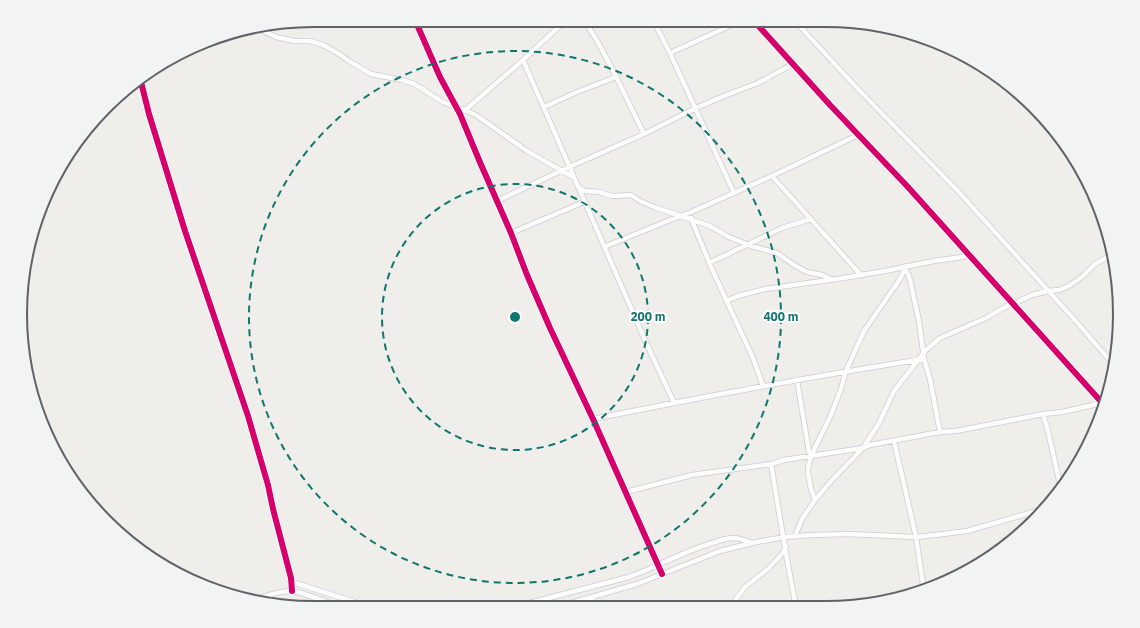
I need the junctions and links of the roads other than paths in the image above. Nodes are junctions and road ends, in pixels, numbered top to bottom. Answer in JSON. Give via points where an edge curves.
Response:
{"nodes":[{"id":1,"x":418,"y":27,"type":"edge"},
{"id":2,"x":558,"y":27,"type":"edge"},
{"id":3,"x":589,"y":27,"type":"edge"},
{"id":4,"x":657,"y":27,"type":"edge"},
{"id":5,"x":727,"y":27,"type":"edge"},
{"id":6,"x":760,"y":27,"type":"edge"},
{"id":7,"x":801,"y":27,"type":"edge"},
{"id":8,"x":265,"y":32,"type":"edge"},
{"id":9,"x":670,"y":53,"type":"junction"},
{"id":10,"x":523,"y":60,"type":"junction"},
{"id":11,"x":793,"y":64,"type":"junction"},
{"id":12,"x":616,"y":77,"type":"junction"},
{"id":13,"x":142,"y":84,"type":"edge"},
{"id":14,"x":456,"y":107,"type":"junction"},
{"id":15,"x":544,"y":108,"type":"junction"},
{"id":16,"x":696,"y":108,"type":"junction"},
{"id":17,"x":464,"y":110,"type":"junction"},
{"id":18,"x":460,"y":114,"type":"junction"},
{"id":19,"x":644,"y":134,"type":"junction"},
{"id":20,"x":858,"y":135,"type":"junction"},
{"id":21,"x":569,"y":167,"type":"junction"},
{"id":22,"x":563,"y":171,"type":"junction"},
{"id":23,"x":772,"y":176,"type":"junction"},
{"id":24,"x":573,"y":177,"type":"junction"},
{"id":25,"x":578,"y":187,"type":"junction"},
{"id":26,"x":734,"y":193,"type":"junction"},
{"id":27,"x":497,"y":201,"type":"junction"},
{"id":28,"x":584,"y":202,"type":"junction"},
{"id":29,"x":688,"y":213,"type":"junction"},
{"id":30,"x":682,"y":216,"type":"junction"},
{"id":31,"x":691,"y":219,"type":"junction"},
{"id":32,"x":811,"y":220,"type":"junction"},
{"id":33,"x":511,"y":233,"type":"junction"},
{"id":34,"x":747,"y":244,"type":"junction"},
{"id":35,"x":604,"y":247,"type":"junction"},
{"id":36,"x":969,"y":256,"type":"junction"},
{"id":37,"x":1107,"y":257,"type":"edge"},
{"id":38,"x":710,"y":263,"type":"junction"},
{"id":39,"x":906,"y":268,"type":"junction"},
{"id":40,"x":861,"y":275,"type":"junction"},
{"id":41,"x":833,"y":280,"type":"junction"},
{"id":42,"x":1048,"y":291,"type":"junction"},
{"id":43,"x":726,"y":301,"type":"junction"},
{"id":44,"x":1013,"y":303,"type":"junction"},
{"id":45,"x":923,"y":353,"type":"junction"},
{"id":46,"x":924,"y":359,"type":"junction"},
{"id":47,"x":918,"y":360,"type":"junction"},
{"id":48,"x":1109,"y":360,"type":"edge"},
{"id":49,"x":846,"y":371,"type":"junction"},
{"id":50,"x":797,"y":380,"type":"junction"},
{"id":51,"x":763,"y":386,"type":"junction"},
{"id":52,"x":1100,"y":400,"type":"edge"},
{"id":53,"x":674,"y":403,"type":"junction"},
{"id":54,"x":1098,"y":406,"type":"edge"},
{"id":55,"x":1043,"y":414,"type":"junction"},
{"id":56,"x":593,"y":419,"type":"junction"},
{"id":57,"x":940,"y":432,"type":"junction"},
{"id":58,"x":894,"y":441,"type":"junction"},
{"id":59,"x":863,"y":448,"type":"junction"},
{"id":60,"x":811,"y":456,"type":"junction"},
{"id":61,"x":771,"y":464,"type":"junction"},
{"id":62,"x":1059,"y":481,"type":"edge"},
{"id":63,"x":626,"y":492,"type":"junction"},
{"id":64,"x":815,"y":500,"type":"junction"},
{"id":65,"x":1034,"y":512,"type":"edge"},
{"id":66,"x":795,"y":536,"type":"junction"},
{"id":67,"x":916,"y":536,"type":"junction"},
{"id":68,"x":784,"y":537,"type":"junction"},
{"id":69,"x":752,"y":543,"type":"junction"},
{"id":70,"x":786,"y":547,"type":"junction"},
{"id":71,"x":658,"y":565,"type":"junction"},
{"id":72,"x":662,"y":574,"type":"junction"},
{"id":73,"x":292,"y":582,"type":"junction"},
{"id":74,"x":923,"y":584,"type":"edge"},
{"id":75,"x":292,"y":591,"type":"junction"},
{"id":76,"x":266,"y":597,"type":"edge"},
{"id":77,"x":592,"y":597,"type":"junction"},
{"id":78,"x":322,"y":601,"type":"edge"},
{"id":79,"x":352,"y":601,"type":"edge"},
{"id":80,"x":537,"y":601,"type":"edge"},
{"id":81,"x":576,"y":601,"type":"edge"},
{"id":82,"x":592,"y":601,"type":"edge"},
{"id":83,"x":735,"y":601,"type":"edge"},
{"id":84,"x":795,"y":601,"type":"edge"}],
"edges":[{"from":1,"to":14,"type":"street"},
{"from":2,"to":10,"type":"street"},
{"from":3,"to":12,"type":"street"},
{"from":4,"to":9,"type":"street"},
{"from":5,"to":9,"type":"street"},
{"from":6,"to":11,"type":"street"},
{"from":7,"to":42,"type":"street","via":[[956,189]]},
{"from":8,"to":14,"type":"street","via":[[294,41],[323,44],[371,74],[414,84]]},
{"from":9,"to":16,"type":"street"},
{"from":10,"to":15,"type":"street"},
{"from":10,"to":17,"type":"street"},
{"from":11,"to":16,"type":"street","via":[[758,83]]},
{"from":11,"to":20,"type":"street"},
{"from":12,"to":15,"type":"street"},
{"from":12,"to":19,"type":"street"},
{"from":13,"to":73,"type":"street","via":[[185,231],[248,416]]},
{"from":14,"to":17,"type":"street"},
{"from":14,"to":18,"type":"street"},
{"from":15,"to":21,"type":"street"},
{"from":16,"to":19,"type":"street"},
{"from":16,"to":26,"type":"street"},
{"from":17,"to":18,"type":"street"},
{"from":17,"to":22,"type":"street","via":[[476,115],[527,151]]},
{"from":18,"to":27,"type":"street"},
{"from":19,"to":21,"type":"street"},
{"from":20,"to":23,"type":"street"},
{"from":20,"to":36,"type":"street"},
{"from":21,"to":22,"type":"street"},
{"from":21,"to":24,"type":"street"},
{"from":22,"to":24,"type":"street"},
{"from":22,"to":27,"type":"street"},
{"from":23,"to":26,"type":"street"},
{"from":23,"to":32,"type":"street"},
{"from":24,"to":25,"type":"street"},
{"from":25,"to":28,"type":"street"},
{"from":25,"to":30,"type":"street","via":[[612,196],[631,195],[654,207]]},
{"from":26,"to":29,"type":"street"},
{"from":27,"to":33,"type":"street"},
{"from":28,"to":33,"type":"street"},
{"from":28,"to":35,"type":"street"},
{"from":29,"to":30,"type":"street"},
{"from":29,"to":31,"type":"street"},
{"from":30,"to":31,"type":"street"},
{"from":30,"to":35,"type":"street"},
{"from":31,"to":34,"type":"street"},
{"from":31,"to":38,"type":"street"},
{"from":32,"to":34,"type":"street","via":[[782,228]]},
{"from":32,"to":40,"type":"street"},
{"from":33,"to":56,"type":"street","via":[[550,328]]},
{"from":34,"to":38,"type":"street"},
{"from":34,"to":41,"type":"street","via":[[777,252],[807,272]]},
{"from":35,"to":53,"type":"street"},
{"from":36,"to":39,"type":"street"},
{"from":36,"to":44,"type":"street"},
{"from":37,"to":42,"type":"street","via":[[1068,286]]},
{"from":38,"to":43,"type":"street"},
{"from":39,"to":40,"type":"street"},
{"from":39,"to":45,"type":"street","via":[[919,321]]},
{"from":39,"to":49,"type":"street","via":[[864,331]]},
{"from":40,"to":41,"type":"street"},
{"from":41,"to":43,"type":"street","via":[[765,289]]},
{"from":42,"to":44,"type":"street"},
{"from":42,"to":48,"type":"street"},
{"from":43,"to":51,"type":"street","via":[[753,358]]},
{"from":44,"to":45,"type":"street","via":[[940,338]]},
{"from":44,"to":52,"type":"street"},
{"from":45,"to":46,"type":"street"},
{"from":45,"to":47,"type":"street"},
{"from":46,"to":47,"type":"street"},
{"from":46,"to":57,"type":"street"},
{"from":47,"to":49,"type":"street"},
{"from":47,"to":59,"type":"street","via":[[894,390]]},
{"from":49,"to":50,"type":"street"},
{"from":49,"to":60,"type":"street","via":[[830,417]]},
{"from":50,"to":51,"type":"street"},
{"from":50,"to":60,"type":"street"},
{"from":51,"to":53,"type":"street"},
{"from":53,"to":56,"type":"street"},
{"from":54,"to":55,"type":"street"},
{"from":55,"to":57,"type":"street"},
{"from":55,"to":62,"type":"street"},
{"from":56,"to":63,"type":"street"},
{"from":57,"to":58,"type":"street"},
{"from":58,"to":59,"type":"street"},
{"from":58,"to":67,"type":"street"},
{"from":59,"to":60,"type":"street"},
{"from":59,"to":64,"type":"street"},
{"from":60,"to":61,"type":"street"},
{"from":60,"to":64,"type":"street","via":[[808,473]]},
{"from":61,"to":63,"type":"street","via":[[692,475]]},
{"from":61,"to":68,"type":"street"},
{"from":63,"to":71,"type":"street"},
{"from":64,"to":66,"type":"street","via":[[802,519]]},
{"from":65,"to":67,"type":"street","via":[[966,531]]},
{"from":66,"to":67,"type":"street"},
{"from":66,"to":68,"type":"street"},
{"from":67,"to":74,"type":"street"},
{"from":68,"to":69,"type":"street"},
{"from":68,"to":70,"type":"street"},
{"from":69,"to":71,"type":"street","via":[[742,539],[725,539]]},
{"from":69,"to":72,"type":"street","via":[[720,551]]},
{"from":70,"to":83,"type":"street","via":[[768,569],[745,587]]},
{"from":70,"to":84,"type":"street"},
{"from":71,"to":72,"type":"street"},
{"from":71,"to":80,"type":"street","via":[[629,577]]},
{"from":72,"to":77,"type":"street"},
{"from":73,"to":75,"type":"street"},
{"from":73,"to":79,"type":"street"},
{"from":75,"to":76,"type":"street"},
{"from":75,"to":78,"type":"street"},
{"from":77,"to":81,"type":"street"},
{"from":77,"to":82,"type":"street"}]}
